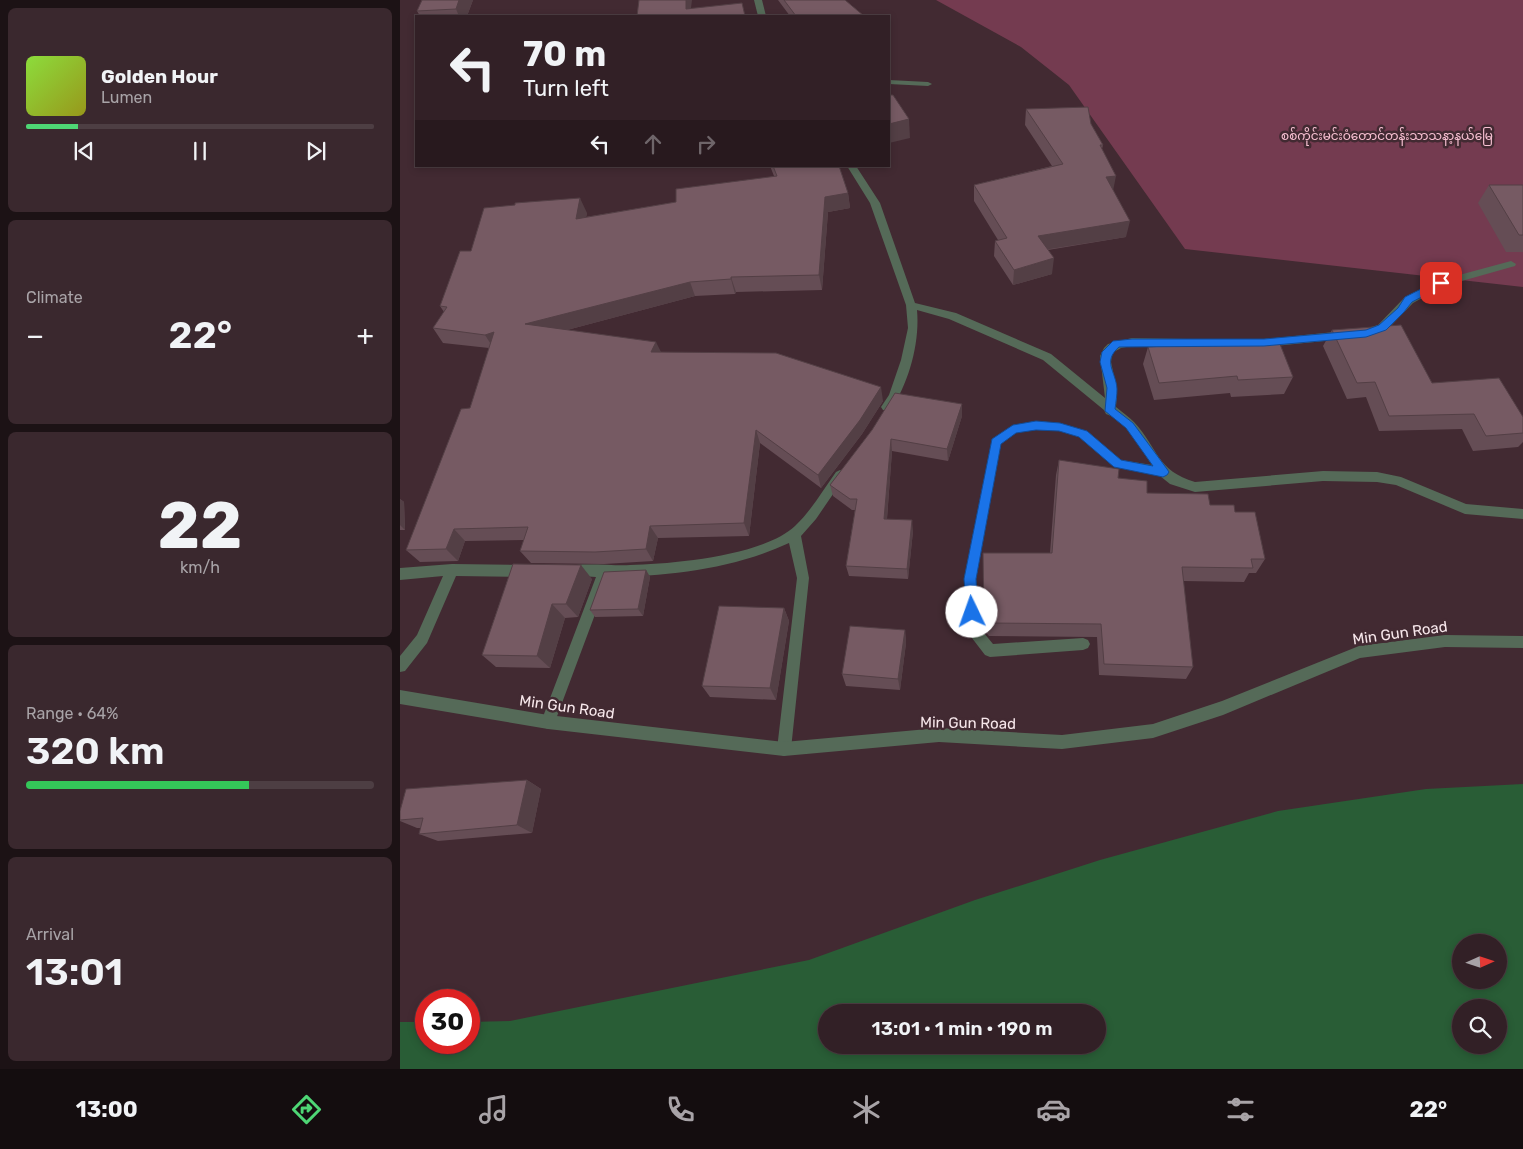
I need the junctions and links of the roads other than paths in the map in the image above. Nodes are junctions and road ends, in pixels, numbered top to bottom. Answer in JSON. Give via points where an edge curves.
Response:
{"nodes":[{"id":1,"x":758,"y":0,"type":"edge"},
{"id":2,"x":762,"y":15,"type":"edge"},
{"id":3,"x":890,"y":82,"type":"edge"},
{"id":4,"x":928,"y":84,"type":"dead end"},
{"id":5,"x":852,"y":167,"type":"edge"},
{"id":6,"x":1511,"y":264,"type":"dead end"},
{"id":7,"x":912,"y":305,"type":"junction"},
{"id":8,"x":1110,"y":411,"type":"junction"},
{"id":9,"x":878,"y":422,"type":"edge"},
{"id":10,"x":850,"y":462,"type":"edge"},
{"id":11,"x":1163,"y":472,"type":"junction"},
{"id":12,"x":1523,"y":514,"type":"edge"},
{"id":13,"x":794,"y":535,"type":"junction"},
{"id":14,"x":452,"y":570,"type":"junction"},
{"id":15,"x":538,"y":571,"type":"edge"},
{"id":16,"x":557,"y":571,"type":"edge"},
{"id":17,"x":604,"y":572,"type":"junction"},
{"id":18,"x":400,"y":574,"type":"edge"},
{"id":19,"x":1523,"y":642,"type":"edge"},
{"id":20,"x":1083,"y":644,"type":"dead end"},
{"id":21,"x":400,"y":666,"type":"edge"},
{"id":22,"x":400,"y":697,"type":"edge"},
{"id":23,"x":548,"y":722,"type":"junction"},
{"id":24,"x":784,"y":749,"type":"junction"}],
"edges":[{"from":1,"to":2,"type":"street"},
{"from":3,"to":4,"type":"street"},
{"from":5,"to":7,"type":"street","via":[[875,203]]},
{"from":6,"to":8,"type":"street","via":[[1441,283],[1409,300],[1382,328],[1366,333],[1264,343],[1116,344],[1107,352],[1105,362],[1112,388]]},
{"from":7,"to":8,"type":"street","via":[[952,316],[1047,357]]},
{"from":7,"to":9,"type":"street","via":[[913,328],[906,360],[894,396]]},
{"from":8,"to":11,"type":"street","via":[[1130,426]]},
{"from":10,"to":13,"type":"street"},
{"from":11,"to":12,"type":"street","via":[[1174,481],[1195,487],[1314,476],[1377,477],[1397,480],[1465,509]]},
{"from":11,"to":20,"type":"street","via":[[1118,464],[1083,434],[1060,427],[1013,429],[996,442],[970,579],[972,629],[990,650]]},
{"from":13,"to":17,"type":"street","via":[[743,557],[683,567]]},
{"from":13,"to":24,"type":"street","via":[[802,578]]},
{"from":14,"to":15,"type":"street"},
{"from":14,"to":18,"type":"street"},
{"from":14,"to":21,"type":"street","via":[[422,639]]},
{"from":16,"to":17,"type":"street"},
{"from":17,"to":23,"type":"street"},
{"from":19,"to":24,"type":"street","name":"Min Gun Road","via":[[1445,642],[1358,652],[1223,708],[1153,731],[1062,742],[938,735]]},
{"from":22,"to":23,"type":"street","name":"Min Gun Road"},
{"from":23,"to":24,"type":"street","name":"Min Gun Road"}]}
